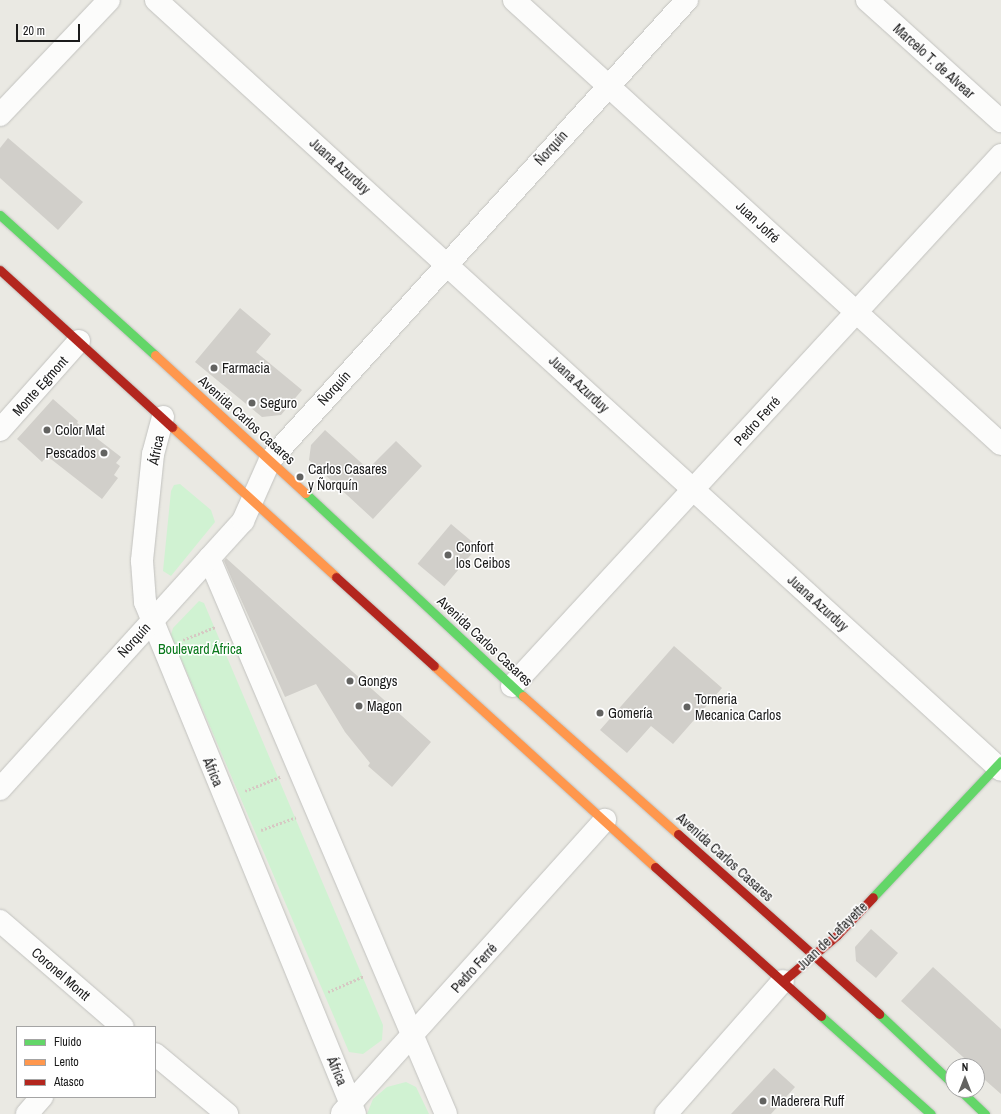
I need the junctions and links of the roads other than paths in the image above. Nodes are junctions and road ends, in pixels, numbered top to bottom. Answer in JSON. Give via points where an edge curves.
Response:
{"nodes":[{"id":1,"x":109,"y":0,"type":"edge"},
{"id":2,"x":156,"y":0,"type":"edge"},
{"id":3,"x":514,"y":0,"type":"edge"},
{"id":4,"x":687,"y":0,"type":"edge"},
{"id":5,"x":868,"y":0,"type":"edge"},
{"id":6,"x":608,"y":84,"type":"junction"},
{"id":7,"x":0,"y":115,"type":"edge"},
{"id":8,"x":1001,"y":121,"type":"edge"},
{"id":9,"x":1001,"y":155,"type":"edge"},
{"id":10,"x":0,"y":215,"type":"edge"},
{"id":11,"x":447,"y":263,"type":"junction"},
{"id":12,"x":0,"y":270,"type":"edge"},
{"id":13,"x":856,"y":312,"type":"junction"},
{"id":14,"x":79,"y":342,"type":"junction"},
{"id":15,"x":163,"y":417,"type":"junction"},
{"id":16,"x":0,"y":430,"type":"edge"},
{"id":17,"x":1001,"y":444,"type":"edge"},
{"id":18,"x":270,"y":460,"type":"junction"},
{"id":19,"x":694,"y":489,"type":"junction"},
{"id":20,"x":254,"y":500,"type":"junction"},
{"id":21,"x":209,"y":558,"type":"junction"},
{"id":22,"x":151,"y":622,"type":"junction"},
{"id":23,"x":512,"y":686,"type":"junction"},
{"id":24,"x":1000,"y":766,"type":"edge"},
{"id":25,"x":0,"y":789,"type":"edge"},
{"id":26,"x":605,"y":820,"type":"junction"},
{"id":27,"x":0,"y":921,"type":"edge"},
{"id":28,"x":815,"y":956,"type":"junction"},
{"id":29,"x":783,"y":981,"type":"junction"},
{"id":30,"x":112,"y":1024,"type":"edge"},
{"id":31,"x":412,"y":1037,"type":"junction"},
{"id":32,"x":156,"y":1055,"type":"edge"},
{"id":33,"x":945,"y":1077,"type":"edge"},
{"id":34,"x":41,"y":1098,"type":"edge"},
{"id":35,"x":968,"y":1098,"type":"edge"},
{"id":36,"x":349,"y":1110,"type":"edge"},
{"id":37,"x":984,"y":1113,"type":"edge"},
{"id":38,"x":27,"y":1114,"type":"edge"},
{"id":39,"x":227,"y":1114,"type":"edge"},
{"id":40,"x":446,"y":1114,"type":"edge"},
{"id":41,"x":666,"y":1114,"type":"edge"},
{"id":42,"x":931,"y":1114,"type":"edge"}],
"edges":[{"from":1,"to":7,"type":"street"},
{"from":2,"to":11,"type":"street","name":"Juana Azurduy"},
{"from":3,"to":6,"type":"street","name":"Juan Jofré"},
{"from":4,"to":6,"type":"street","name":"Ñorquín"},
{"from":5,"to":8,"type":"street","name":"Marcelo T. de Alvear"},
{"from":6,"to":11,"type":"street","name":"Ñorquín"},
{"from":6,"to":13,"type":"street","name":"Juan Jofré"},
{"from":9,"to":13,"type":"street","name":"Pedro Ferré"},
{"from":10,"to":18,"type":"main road","name":"Avenida Carlos Casares"},
{"from":11,"to":18,"type":"street","name":"Ñorquín"},
{"from":11,"to":19,"type":"street","name":"Juana Azurduy"},
{"from":12,"to":14,"type":"main road"},
{"from":13,"to":17,"type":"street","name":"Juan Jofré"},
{"from":13,"to":19,"type":"street","name":"Pedro Ferré"},
{"from":14,"to":15,"type":"main road"},
{"from":14,"to":16,"type":"street","name":"Monte Egmont"},
{"from":15,"to":20,"type":"main road"},
{"from":15,"to":22,"type":"street","name":"África","via":[[153,454],[142,561],[145,602]]},
{"from":18,"to":20,"type":"street","name":"Ñorquín"},
{"from":18,"to":23,"type":"main road","name":"Avenida Carlos Casares"},
{"from":19,"to":23,"type":"street","name":"Pedro Ferré"},
{"from":19,"to":24,"type":"street","name":"Juana Azurduy"},
{"from":20,"to":21,"type":"street","name":"Ñorquín","via":[[243,520]]},
{"from":20,"to":26,"type":"main road"},
{"from":21,"to":22,"type":"street","name":"Ñorquín"},
{"from":21,"to":31,"type":"street","via":[[233,619],[385,967]]},
{"from":22,"to":25,"type":"street","name":"Ñorquín"},
{"from":22,"to":36,"type":"street","name":"África","via":[[308,1002]]},
{"from":23,"to":28,"type":"main road","name":"Avenida Carlos Casares"},
{"from":24,"to":28,"type":"main road","name":"Juan de Lafayette"},
{"from":26,"to":29,"type":"main road"},
{"from":26,"to":31,"type":"street","name":"Pedro Ferré"},
{"from":27,"to":30,"type":"street","name":"Coronel Montt"},
{"from":28,"to":29,"type":"main road","name":"Juan de Lafayette"},
{"from":28,"to":33,"type":"main road","name":"Avenida Carlos Casares"},
{"from":29,"to":41,"type":"street","name":"Juan de Lafayette"},
{"from":29,"to":42,"type":"main road"},
{"from":31,"to":36,"type":"street","name":"Pedro Ferré"},
{"from":31,"to":40,"type":"street"},
{"from":32,"to":39,"type":"street"},
{"from":34,"to":38,"type":"street"},
{"from":35,"to":37,"type":"main road"}]}
